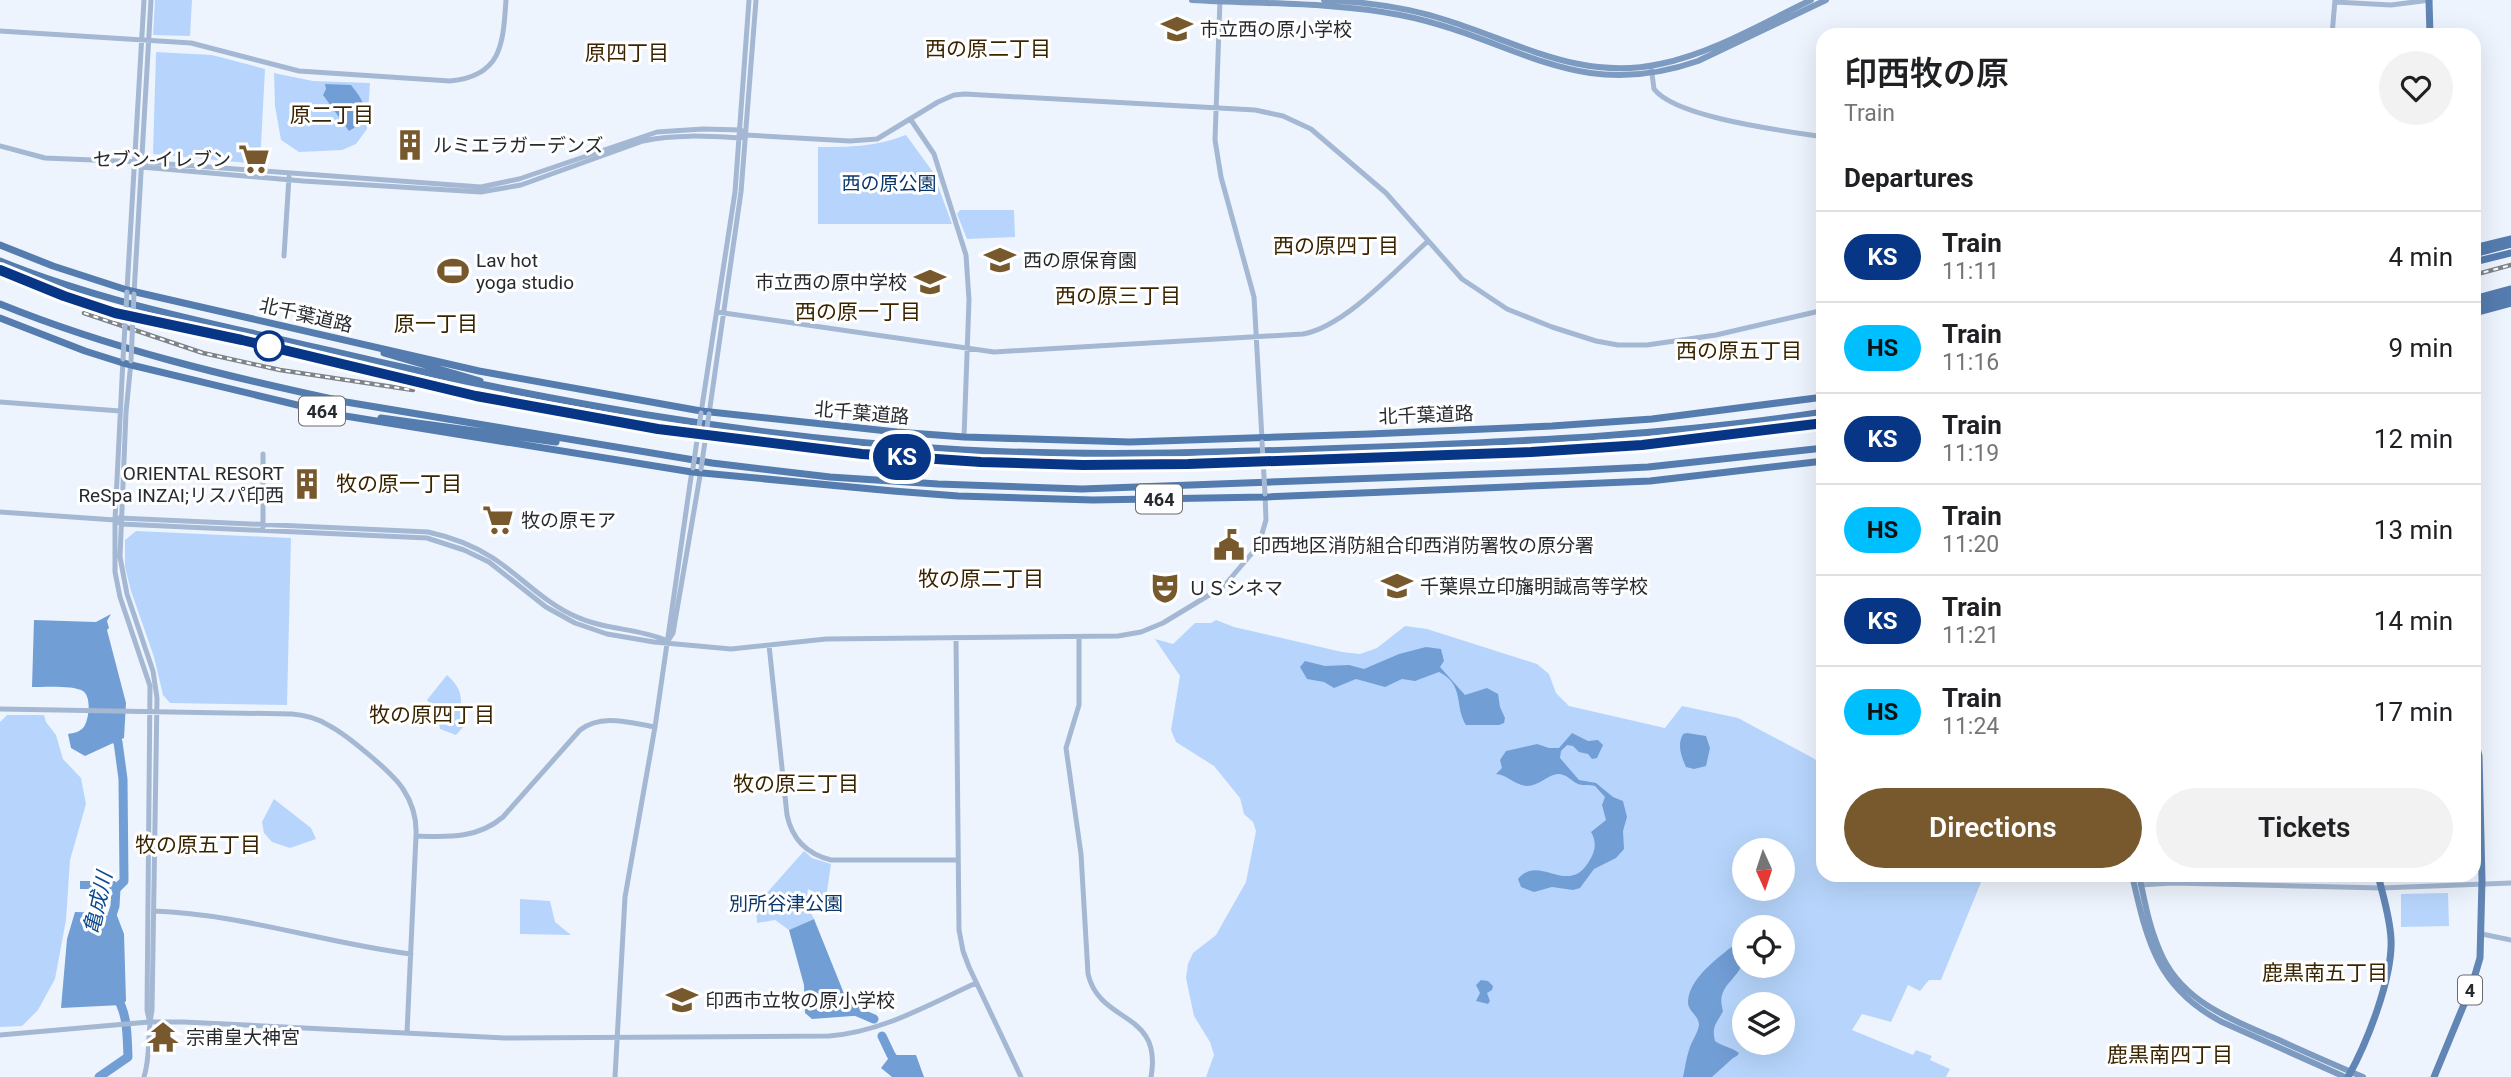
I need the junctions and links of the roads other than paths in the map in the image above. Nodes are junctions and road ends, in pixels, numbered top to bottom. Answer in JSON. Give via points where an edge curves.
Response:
{"nodes":[{"id":1,"x":144,"y":0,"type":"edge"},
{"id":2,"x":151,"y":0,"type":"edge"},
{"id":3,"x":506,"y":0,"type":"edge"},
{"id":4,"x":749,"y":0,"type":"edge"},
{"id":5,"x":755,"y":0,"type":"edge"},
{"id":6,"x":1192,"y":0,"type":"edge"},
{"id":7,"x":1324,"y":0,"type":"edge"},
{"id":8,"x":1811,"y":0,"type":"edge"},
{"id":9,"x":1826,"y":0,"type":"edge"},
{"id":10,"x":2429,"y":0,"type":"edge"},
{"id":11,"x":1220,"y":1,"type":"edge"},
{"id":12,"x":2335,"y":1,"type":"edge"},
{"id":13,"x":1357,"y":4,"type":"edge"},
{"id":14,"x":2333,"y":28,"type":"edge"},
{"id":15,"x":2430,"y":28,"type":"edge"},
{"id":16,"x":0,"y":31,"type":"edge"},
{"id":17,"x":144,"y":41,"type":"junction"},
{"id":18,"x":1652,"y":69,"type":"junction"},
{"id":19,"x":1215,"y":107,"type":"junction"},
{"id":20,"x":911,"y":120,"type":"junction"},
{"id":21,"x":742,"y":134,"type":"junction"},
{"id":22,"x":1816,"y":135,"type":"edge"},
{"id":23,"x":0,"y":146,"type":"edge"},
{"id":24,"x":133,"y":164,"type":"junction"},
{"id":25,"x":141,"y":165,"type":"junction"},
{"id":26,"x":289,"y":177,"type":"junction"},
{"id":27,"x":2511,"y":239,"type":"edge"},
{"id":28,"x":1428,"y":242,"type":"junction"},
{"id":29,"x":2511,"y":244,"type":"edge"},
{"id":30,"x":0,"y":245,"type":"edge"},
{"id":31,"x":2481,"y":246,"type":"edge"},
{"id":32,"x":2481,"y":252,"type":"edge"},
{"id":33,"x":2511,"y":253,"type":"edge"},
{"id":34,"x":284,"y":256,"type":"dead end"},
{"id":35,"x":2481,"y":260,"type":"edge"},
{"id":36,"x":0,"y":261,"type":"edge"},
{"id":37,"x":2511,"y":289,"type":"edge"},
{"id":38,"x":131,"y":292,"type":"junction"},
{"id":39,"x":2511,"y":296,"type":"edge"},
{"id":40,"x":2481,"y":297,"type":"edge"},
{"id":41,"x":2511,"y":303,"type":"edge"},
{"id":42,"x":0,"y":304,"type":"edge"},
{"id":43,"x":2481,"y":304,"type":"edge"},
{"id":44,"x":2481,"y":311,"type":"edge"},
{"id":45,"x":1816,"y":312,"type":"edge"},
{"id":46,"x":720,"y":313,"type":"junction"},
{"id":47,"x":0,"y":318,"type":"edge"},
{"id":48,"x":1257,"y":337,"type":"junction"},
{"id":49,"x":361,"y":343,"type":"junction"},
{"id":50,"x":968,"y":349,"type":"junction"},
{"id":51,"x":127,"y":362,"type":"junction"},
{"id":52,"x":495,"y":388,"type":"junction"},
{"id":53,"x":1816,"y":398,"type":"edge"},
{"id":54,"x":0,"y":402,"type":"edge"},
{"id":55,"x":120,"y":411,"type":"junction"},
{"id":56,"x":705,"y":413,"type":"junction"},
{"id":57,"x":1816,"y":413,"type":"edge"},
{"id":58,"x":339,"y":415,"type":"junction"},
{"id":59,"x":964,"y":437,"type":"junction"},
{"id":60,"x":1262,"y":440,"type":"junction"},
{"id":61,"x":592,"y":443,"type":"junction"},
{"id":62,"x":1816,"y":449,"type":"edge"},
{"id":63,"x":264,"y":454,"type":"dead end"},
{"id":64,"x":1816,"y":462,"type":"edge"},
{"id":65,"x":697,"y":470,"type":"junction"},
{"id":66,"x":1265,"y":496,"type":"junction"},
{"id":67,"x":0,"y":512,"type":"edge"},
{"id":68,"x":120,"y":520,"type":"junction"},
{"id":69,"x":263,"y":527,"type":"junction"},
{"id":70,"x":1079,"y":637,"type":"junction"},
{"id":71,"x":956,"y":638,"type":"junction"},
{"id":72,"x":668,"y":642,"type":"junction"},
{"id":73,"x":769,"y":645,"type":"junction"},
{"id":74,"x":0,"y":709,"type":"edge"},
{"id":75,"x":154,"y":711,"type":"junction"},
{"id":76,"x":655,"y":727,"type":"junction"},
{"id":77,"x":416,"y":836,"type":"junction"},
{"id":78,"x":2481,"y":842,"type":"edge"},
{"id":79,"x":957,"y":860,"type":"junction"},
{"id":80,"x":2136,"y":882,"type":"edge"},
{"id":81,"x":2138,"y":882,"type":"edge"},
{"id":82,"x":2380,"y":882,"type":"edge"},
{"id":83,"x":2511,"y":883,"type":"edge"},
{"id":84,"x":2482,"y":885,"type":"junction"},
{"id":85,"x":2138,"y":886,"type":"junction"},
{"id":86,"x":2381,"y":888,"type":"junction"},
{"id":87,"x":153,"y":911,"type":"junction"},
{"id":88,"x":2482,"y":934,"type":"junction"},
{"id":89,"x":2511,"y":940,"type":"edge"},
{"id":90,"x":411,"y":954,"type":"junction"},
{"id":91,"x":976,"y":983,"type":"junction"},
{"id":92,"x":149,"y":1022,"type":"junction"},
{"id":93,"x":407,"y":1033,"type":"junction"},
{"id":94,"x":0,"y":1035,"type":"edge"},
{"id":95,"x":618,"y":1037,"type":"junction"},
{"id":96,"x":2348,"y":1075,"type":"edge"},
{"id":97,"x":144,"y":1077,"type":"edge"},
{"id":98,"x":615,"y":1077,"type":"edge"},
{"id":99,"x":1021,"y":1077,"type":"edge"},
{"id":100,"x":1152,"y":1077,"type":"edge"},
{"id":101,"x":2363,"y":1077,"type":"edge"},
{"id":102,"x":2434,"y":1077,"type":"edge"}],
"edges":[{"from":1,"to":17,"type":"street"},
{"from":2,"to":17,"type":"street"},
{"from":3,"to":17,"type":"street","via":[[497,56],[480,74],[466,80],[299,71],[206,45]]},
{"from":4,"to":21,"type":"street"},
{"from":5,"to":21,"type":"street"},
{"from":6,"to":11,"type":"main road"},
{"from":7,"to":13,"type":"main road"},
{"from":8,"to":18,"type":"main road"},
{"from":9,"to":18,"type":"main road","via":[[1698,61]]},
{"from":10,"to":12,"type":"street","via":[[2391,5]]},
{"from":10,"to":15,"type":"main road"},
{"from":11,"to":13,"type":"main road"},
{"from":11,"to":19,"type":"street"},
{"from":12,"to":14,"type":"street"},
{"from":13,"to":18,"type":"main road","via":[[1420,19],[1573,71],[1610,76]]},
{"from":16,"to":17,"type":"street"},
{"from":17,"to":24,"type":"street"},
{"from":17,"to":25,"type":"street"},
{"from":18,"to":22,"type":"street","via":[[1654,89],[1676,104],[1718,118]]},
{"from":19,"to":20,"type":"street","via":[[964,94],[938,102]]},
{"from":19,"to":28,"type":"street","via":[[1271,113],[1311,130],[1386,193]]},
{"from":19,"to":48,"type":"street","via":[[1219,167],[1252,285]]},
{"from":20,"to":21,"type":"street","via":[[870,140]]},
{"from":20,"to":50,"type":"street","via":[[937,162],[966,255]]},
{"from":21,"to":26,"type":"street","via":[[643,141],[522,185],[481,192]]},
{"from":21,"to":46,"type":"street","via":[[741,192]]},
{"from":23,"to":24,"type":"street","via":[[45,158]]},
{"from":24,"to":25,"type":"street"},
{"from":24,"to":38,"type":"street"},
{"from":25,"to":26,"type":"street"},
{"from":25,"to":38,"type":"street"},
{"from":26,"to":34,"type":"street"},
{"from":27,"to":31,"type":"highway"},
{"from":28,"to":45,"type":"street","via":[[1462,279],[1494,302],[1541,323],[1607,343],[1647,345],[1701,337]]},
{"from":28,"to":48,"type":"street","via":[[1334,323],[1303,334]]},
{"from":29,"to":32,"type":"highway"},
{"from":30,"to":38,"type":"highway","name":"北千葉道路"},
{"from":33,"to":35,"type":"highway"},
{"from":36,"to":52,"type":"highway","name":"北千葉道路","via":[[145,307]]},
{"from":37,"to":40,"type":"highway"},
{"from":38,"to":49,"type":"highway","name":"北千葉道路"},
{"from":38,"to":51,"type":"street","bridge":true},
{"from":39,"to":43,"type":"highway"},
{"from":41,"to":44,"type":"highway"},
{"from":42,"to":61,"type":"highway","number":"464","via":[[88,338],[290,390]]},
{"from":46,"to":50,"type":"street"},
{"from":46,"to":56,"type":"street"},
{"from":47,"to":51,"type":"highway","number":"464"},
{"from":48,"to":50,"type":"street","via":[[1015,352]]},
{"from":48,"to":60,"type":"street"},
{"from":49,"to":52,"type":"highway"},
{"from":49,"to":56,"type":"highway","name":"北千葉道路","via":[[500,376]]},
{"from":50,"to":59,"type":"street"},
{"from":51,"to":55,"type":"street"},
{"from":51,"to":58,"type":"highway","number":"464"},
{"from":51,"to":68,"type":"street"},
{"from":52,"to":57,"type":"highway","name":"北千葉道路","via":[[786,435],[1072,454],[1565,440]]},
{"from":53,"to":60,"type":"highway","name":"北千葉道路","via":[[1593,424]]},
{"from":54,"to":55,"type":"street"},
{"from":55,"to":68,"type":"street"},
{"from":56,"to":59,"type":"highway","name":"北千葉道路"},
{"from":56,"to":65,"type":"street","bridge":true},
{"from":58,"to":61,"type":"highway"},
{"from":58,"to":65,"type":"highway","number":"464"},
{"from":59,"to":60,"type":"highway","name":"北千葉道路"},
{"from":60,"to":66,"type":"street","bridge":true},
{"from":61,"to":62,"type":"highway","number":"464","via":[[830,477],[1082,489],[1648,467]]},
{"from":63,"to":69,"type":"street"},
{"from":64,"to":66,"type":"highway","number":"464","via":[[1650,481]]},
{"from":65,"to":66,"type":"highway","number":"464","via":[[958,496],[1093,500]]},
{"from":65,"to":72,"type":"street"},
{"from":66,"to":70,"type":"street","via":[[1266,520],[1258,544],[1219,590],[1141,632]]},
{"from":67,"to":68,"type":"street"},
{"from":68,"to":69,"type":"street"},
{"from":68,"to":75,"type":"street","via":[[123,580],[153,671]]},
{"from":69,"to":72,"type":"street","via":[[438,540],[489,562],[546,607],[575,623],[607,634]]},
{"from":70,"to":71,"type":"street"},
{"from":70,"to":100,"type":"street","via":[[1079,705],[1066,748],[1081,854],[1088,974],[1103,1002],[1147,1036]]},
{"from":71,"to":73,"type":"street","via":[[826,639]]},
{"from":71,"to":79,"type":"street"},
{"from":72,"to":73,"type":"street","via":[[721,649]]},
{"from":72,"to":76,"type":"street"},
{"from":73,"to":79,"type":"street","via":[[787,815],[802,845],[831,860]]},
{"from":74,"to":75,"type":"street"},
{"from":75,"to":77,"type":"street","via":[[292,714],[322,722],[396,779],[412,805]]},
{"from":75,"to":87,"type":"street"},
{"from":75,"to":92,"type":"street"},
{"from":76,"to":77,"type":"street","via":[[608,720],[589,723],[492,825],[465,836]]},
{"from":76,"to":95,"type":"street","via":[[625,897]]},
{"from":77,"to":90,"type":"street"},
{"from":78,"to":84,"type":"main road","number":"4"},
{"from":79,"to":91,"type":"street","via":[[962,951]]},
{"from":80,"to":85,"type":"main road"},
{"from":81,"to":85,"type":"main road"},
{"from":82,"to":86,"type":"main road"},
{"from":83,"to":84,"type":"street"},
{"from":84,"to":86,"type":"street"},
{"from":84,"to":88,"type":"main road","number":"4"},
{"from":85,"to":86,"type":"street"},
{"from":85,"to":96,"type":"main road","via":[[2163,959],[2196,999]]},
{"from":86,"to":96,"type":"main road","via":[[2390,928],[2390,965]]},
{"from":87,"to":90,"type":"street","via":[[207,915]]},
{"from":87,"to":92,"type":"street"},
{"from":88,"to":89,"type":"street"},
{"from":88,"to":102,"type":"main road","number":"4","via":[[2472,985]]},
{"from":90,"to":93,"type":"street"},
{"from":91,"to":95,"type":"street","via":[[880,1027],[850,1034]]},
{"from":91,"to":99,"type":"street"},
{"from":92,"to":93,"type":"street"},
{"from":92,"to":94,"type":"street"},
{"from":92,"to":97,"type":"street"},
{"from":93,"to":95,"type":"street"},
{"from":95,"to":98,"type":"street"},
{"from":96,"to":101,"type":"main road"}]}
